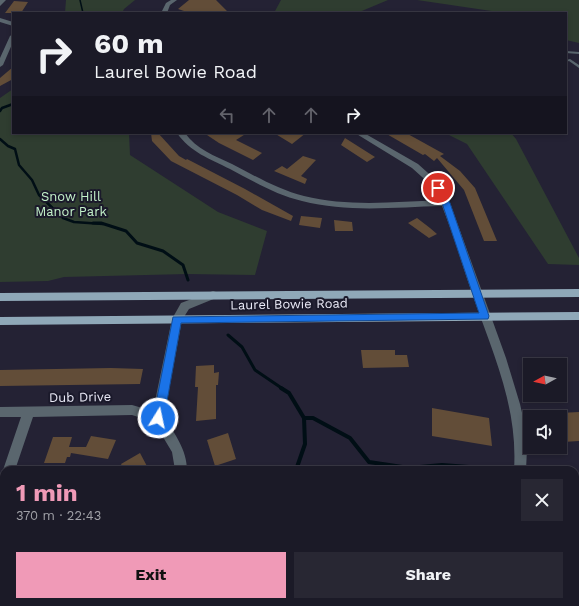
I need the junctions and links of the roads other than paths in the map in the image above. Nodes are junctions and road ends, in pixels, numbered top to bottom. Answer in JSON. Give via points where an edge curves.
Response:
{"nodes":[{"id":1,"x":3,"y":0,"type":"edge"},
{"id":2,"x":174,"y":0,"type":"edge"},
{"id":3,"x":0,"y":4,"type":"edge"},
{"id":4,"x":164,"y":12,"type":"edge"},
{"id":5,"x":0,"y":20,"type":"edge"},
{"id":6,"x":12,"y":24,"type":"edge"},
{"id":7,"x":12,"y":38,"type":"edge"},
{"id":8,"x":567,"y":52,"type":"edge"},
{"id":9,"x":579,"y":53,"type":"edge"},
{"id":10,"x":567,"y":61,"type":"edge"},
{"id":11,"x":0,"y":65,"type":"edge"},
{"id":12,"x":579,"y":67,"type":"edge"},
{"id":13,"x":182,"y":134,"type":"edge"},
{"id":14,"x":361,"y":134,"type":"edge"},
{"id":15,"x":446,"y":203,"type":"junction"},
{"id":16,"x":579,"y":293,"type":"edge"},
{"id":17,"x":477,"y":294,"type":"junction"},
{"id":18,"x":213,"y":296,"type":"junction"},
{"id":19,"x":0,"y":297,"type":"edge"},
{"id":20,"x":485,"y":316,"type":"junction"},
{"id":21,"x":579,"y":316,"type":"edge"},
{"id":22,"x":177,"y":319,"type":"junction"},
{"id":23,"x":0,"y":321,"type":"edge"},
{"id":24,"x":0,"y":412,"type":"edge"},
{"id":25,"x":29,"y":412,"type":"junction"},
{"id":26,"x":158,"y":418,"type":"junction"},
{"id":27,"x":10,"y":466,"type":"edge"},
{"id":28,"x":182,"y":466,"type":"edge"},
{"id":29,"x":521,"y":466,"type":"edge"}],
"edges":[{"from":1,"to":3,"type":"street"},
{"from":2,"to":4,"type":"street","via":[[168,4]]},
{"from":5,"to":6,"type":"street"},
{"from":7,"to":11,"type":"street"},
{"from":8,"to":9,"type":"lane"},
{"from":10,"to":12,"type":"lane","via":[[570,60]]},
{"from":13,"to":15,"type":"street","via":[[188,142],[203,152],[301,198],[345,204]]},
{"from":14,"to":15,"type":"street","via":[[425,173],[438,188]]},
{"from":15,"to":17,"type":"street"},
{"from":16,"to":17,"type":"main road","name":"Laurel Bowie Road"},
{"from":17,"to":18,"type":"main road","name":"Laurel Bowie Road"},
{"from":17,"to":20,"type":"street"},
{"from":18,"to":19,"type":"main road","name":"Laurel Bowie Road"},
{"from":18,"to":22,"type":"street","via":[[185,306]]},
{"from":20,"to":21,"type":"main road","name":"Laurel Bowie Road"},
{"from":20,"to":22,"type":"main road","name":"Laurel Bowie Road"},
{"from":20,"to":29,"type":"street","via":[[518,416]]},
{"from":22,"to":23,"type":"main road","name":"Laurel Bowie Road"},
{"from":22,"to":26,"type":"street"},
{"from":24,"to":25,"type":"street","name":"Dub Drive"},
{"from":25,"to":26,"type":"street","name":"Dub Drive","via":[[132,410]]},
{"from":25,"to":27,"type":"street"},
{"from":26,"to":28,"type":"street","via":[[173,443]]}]}
